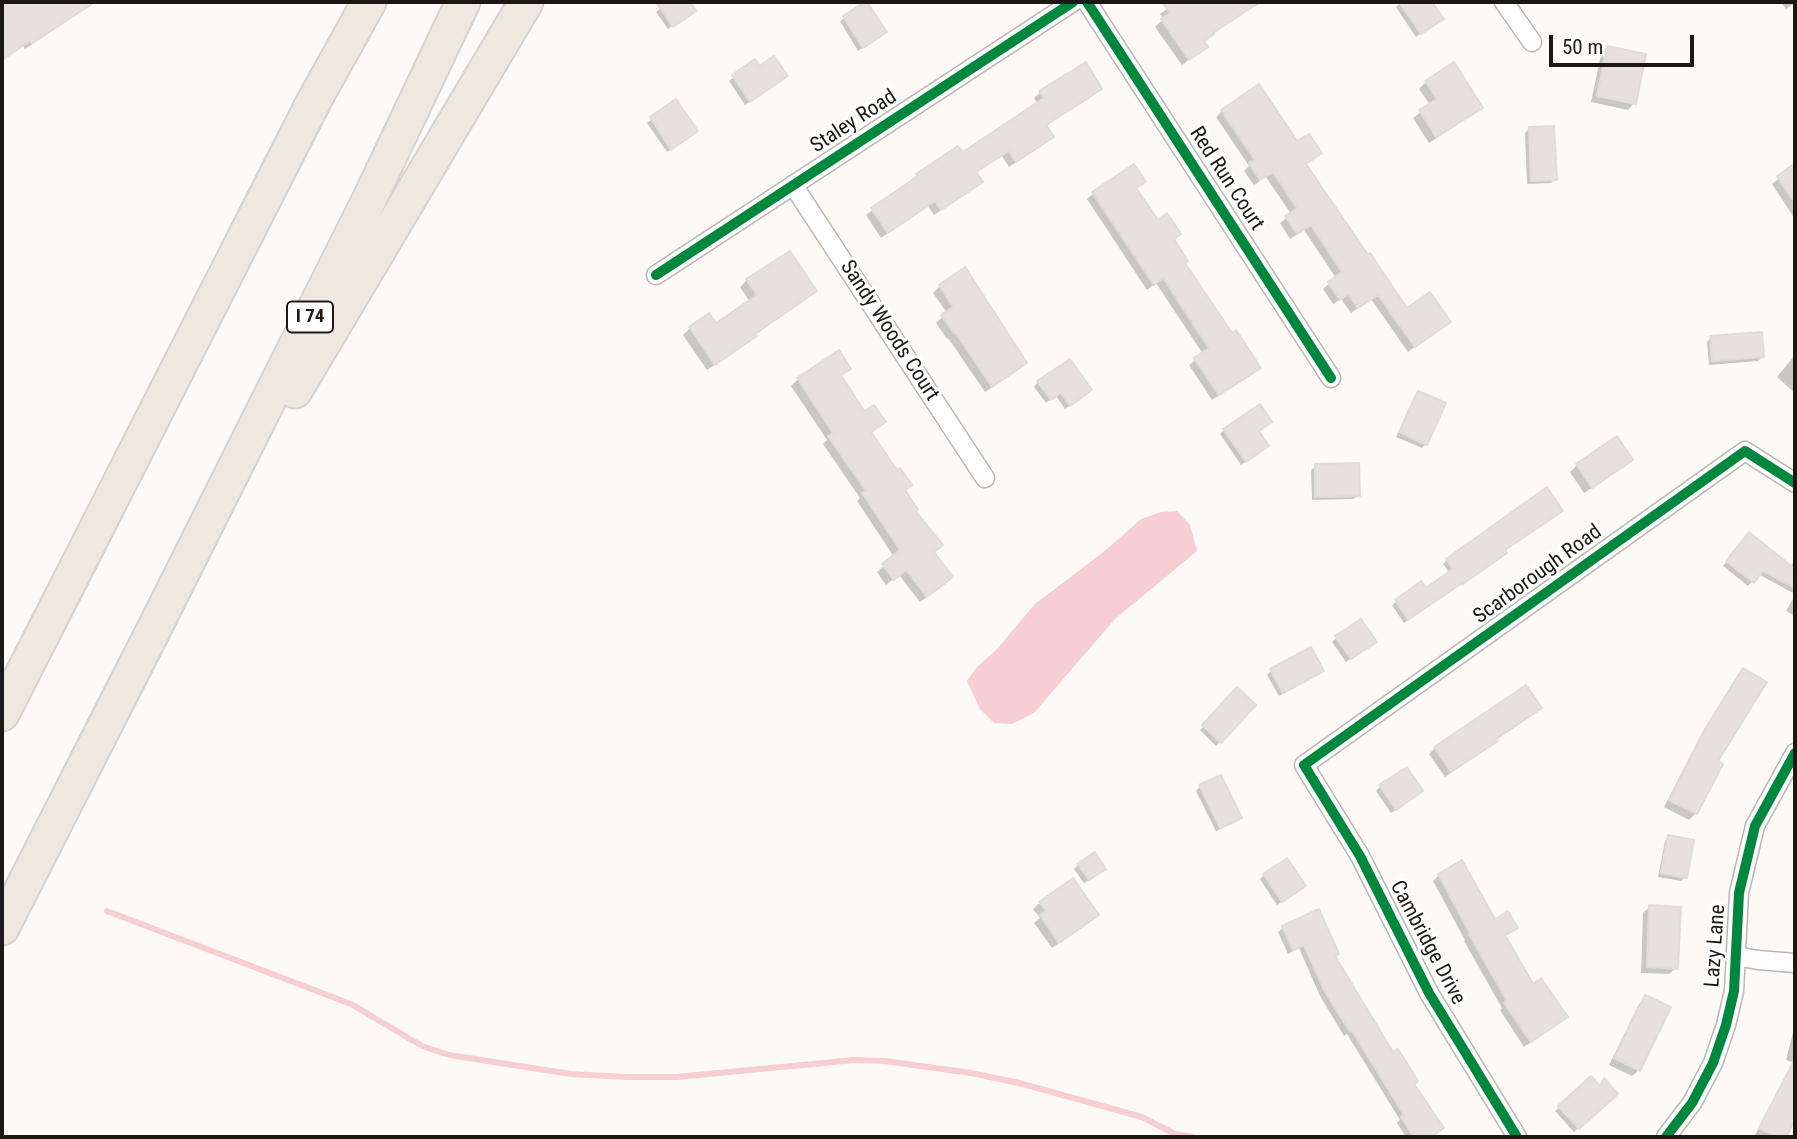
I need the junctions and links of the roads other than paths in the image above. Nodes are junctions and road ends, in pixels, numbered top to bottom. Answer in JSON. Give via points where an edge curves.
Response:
{"nodes":[{"id":1,"x":347,"y":2,"type":"edge"},
{"id":2,"x":369,"y":2,"type":"edge"},
{"id":3,"x":463,"y":2,"type":"edge"},
{"id":4,"x":526,"y":2,"type":"edge"},
{"id":5,"x":1073,"y":2,"type":"edge"},
{"id":6,"x":1087,"y":2,"type":"edge"},
{"id":7,"x":1504,"y":2,"type":"edge"},
{"id":8,"x":1532,"y":42,"type":"dead end"},
{"id":9,"x":314,"y":101,"type":"junction"},
{"id":10,"x":793,"y":185,"type":"junction"},
{"id":11,"x":656,"y":275,"type":"dead end"},
{"id":12,"x":1331,"y":378,"type":"dead end"},
{"id":13,"x":985,"y":478,"type":"dead end"},
{"id":14,"x":1795,"y":484,"type":"edge"},
{"id":15,"x":153,"y":631,"type":"junction"},
{"id":16,"x":2,"y":714,"type":"edge"},
{"id":17,"x":1795,"y":752,"type":"edge"},
{"id":18,"x":1304,"y":765,"type":"joint"},
{"id":19,"x":2,"y":928,"type":"edge"},
{"id":20,"x":1736,"y":956,"type":"junction"},
{"id":21,"x":1795,"y":963,"type":"edge"},
{"id":22,"x":1517,"y":1137,"type":"edge"},
{"id":23,"x":1666,"y":1137,"type":"edge"}],
"edges":[{"from":1,"to":9,"type":"highway"},
{"from":2,"to":9,"type":"highway"},
{"from":3,"to":15,"type":"highway","number":"I 74"},
{"from":4,"to":15,"type":"highway"},
{"from":5,"to":10,"type":"street","name":"Staley Road"},
{"from":6,"to":12,"type":"street","name":"Red Run Court"},
{"from":7,"to":8,"type":"street"},
{"from":9,"to":16,"type":"highway"},
{"from":10,"to":11,"type":"street","name":"Staley Road"},
{"from":10,"to":13,"type":"street","name":"Sandy Woods Court"},
{"from":14,"to":18,"type":"street","name":"Scarborough Road","via":[[1745,451]]},
{"from":15,"to":19,"type":"highway","number":"I 74"},
{"from":17,"to":20,"type":"street","name":"Lazy Lane","via":[[1755,825],[1739,893]]},
{"from":18,"to":22,"type":"street","name":"Cambridge Drive","via":[[1360,856],[1429,993]]},
{"from":20,"to":21,"type":"street"},
{"from":20,"to":23,"type":"street","name":"Lazy Lane","via":[[1734,991],[1713,1063],[1692,1103]]}]}
